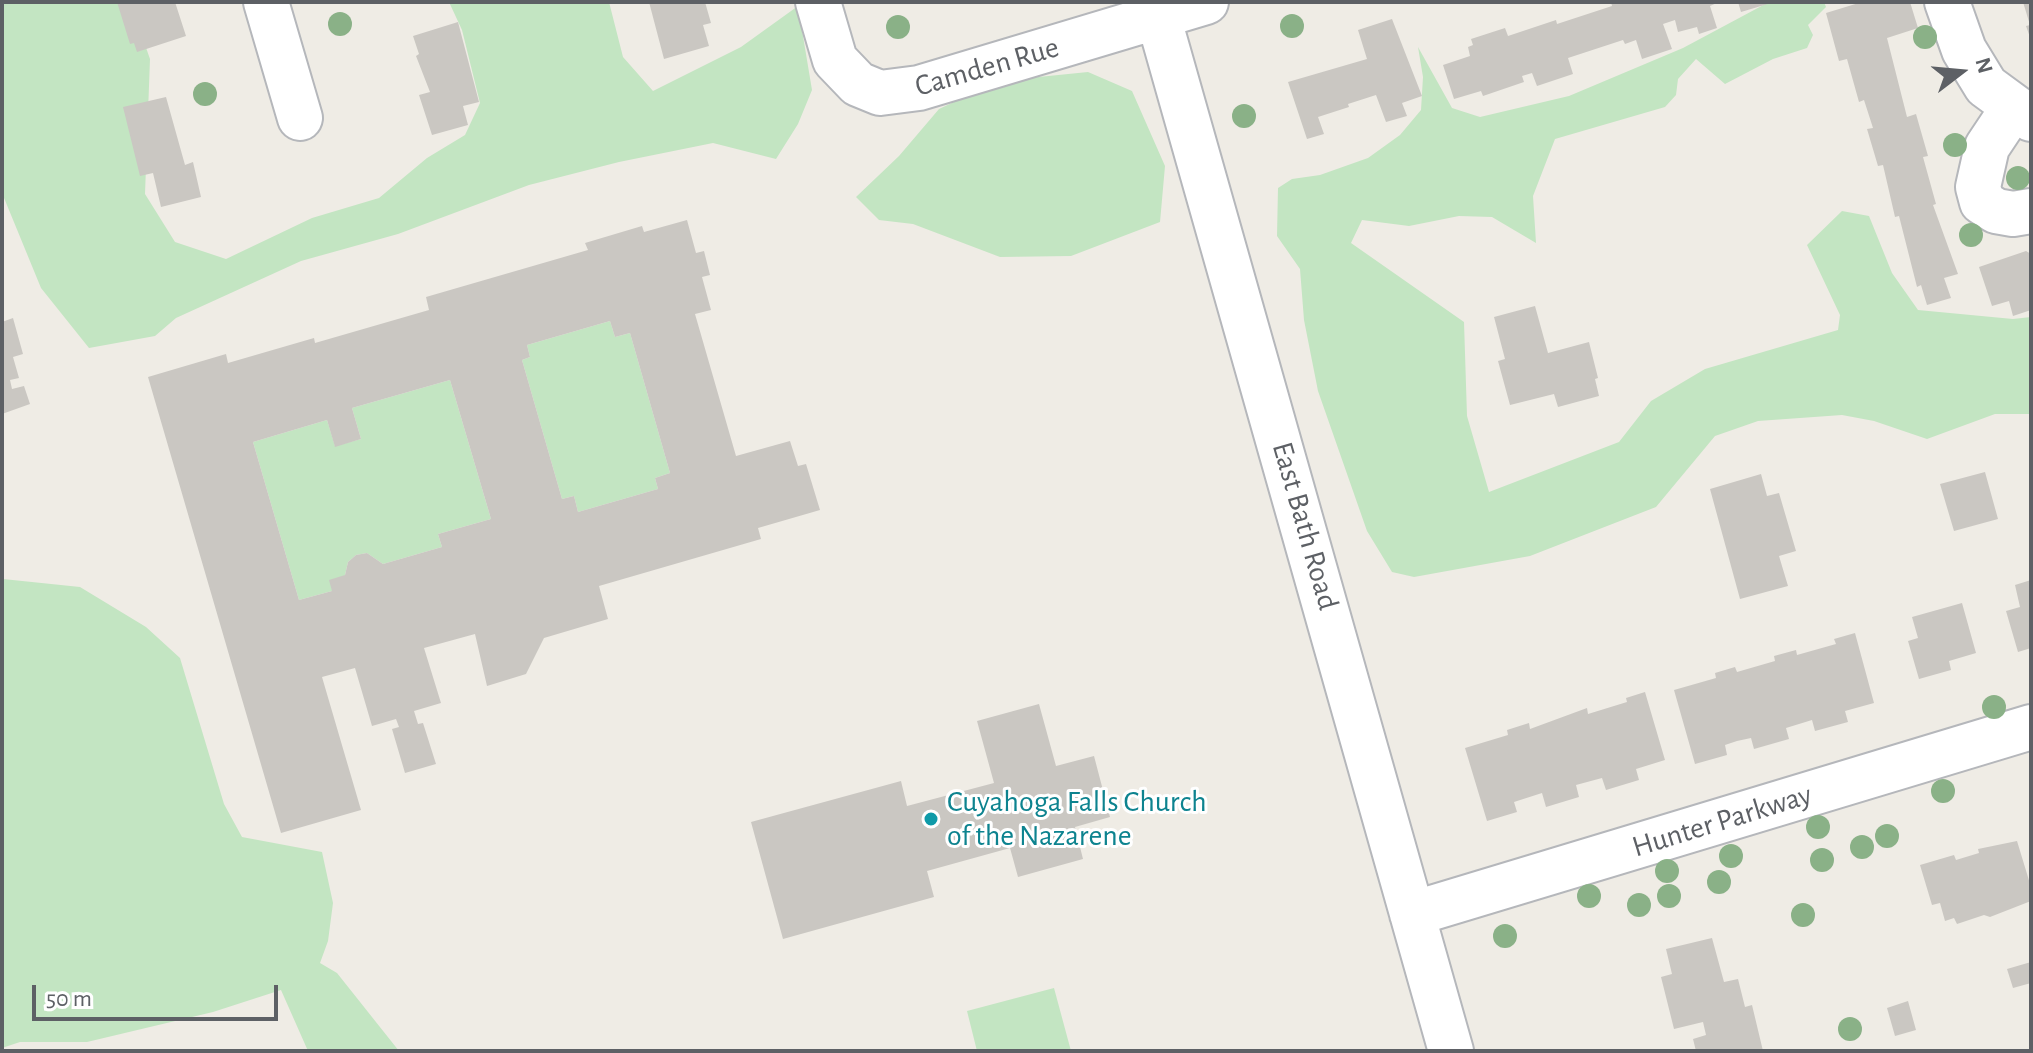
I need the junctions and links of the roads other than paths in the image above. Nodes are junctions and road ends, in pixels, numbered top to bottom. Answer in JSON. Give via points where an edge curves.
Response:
{"nodes":[{"id":1,"x":266,"y":2,"type":"edge"},
{"id":2,"x":818,"y":2,"type":"edge"},
{"id":3,"x":1206,"y":2,"type":"edge"},
{"id":4,"x":1947,"y":2,"type":"edge"},
{"id":5,"x":1156,"y":9,"type":"edge"},
{"id":6,"x":2022,"y":114,"type":"edge"},
{"id":7,"x":300,"y":118,"type":"dead end"},
{"id":8,"x":2031,"y":211,"type":"edge"},
{"id":9,"x":2031,"y":727,"type":"edge"},
{"id":10,"x":1412,"y":914,"type":"junction"},
{"id":11,"x":1451,"y":1051,"type":"edge"}],
"edges":[{"from":1,"to":7,"type":"street"},
{"from":2,"to":5,"type":"street","name":"Camden Rue","via":[[835,60],[858,84],[880,93],[919,88]]},
{"from":3,"to":5,"type":"street"},
{"from":4,"to":6,"type":"street","via":[[1986,86]]},
{"from":5,"to":10,"type":"street","name":"East Bath Road"},
{"from":6,"to":8,"type":"street","via":[[1987,147],[1978,187],[1982,202],[1996,211]]},
{"from":9,"to":10,"type":"street","name":"Hunter Parkway"},
{"from":10,"to":11,"type":"street","name":"East Bath Road"}]}
